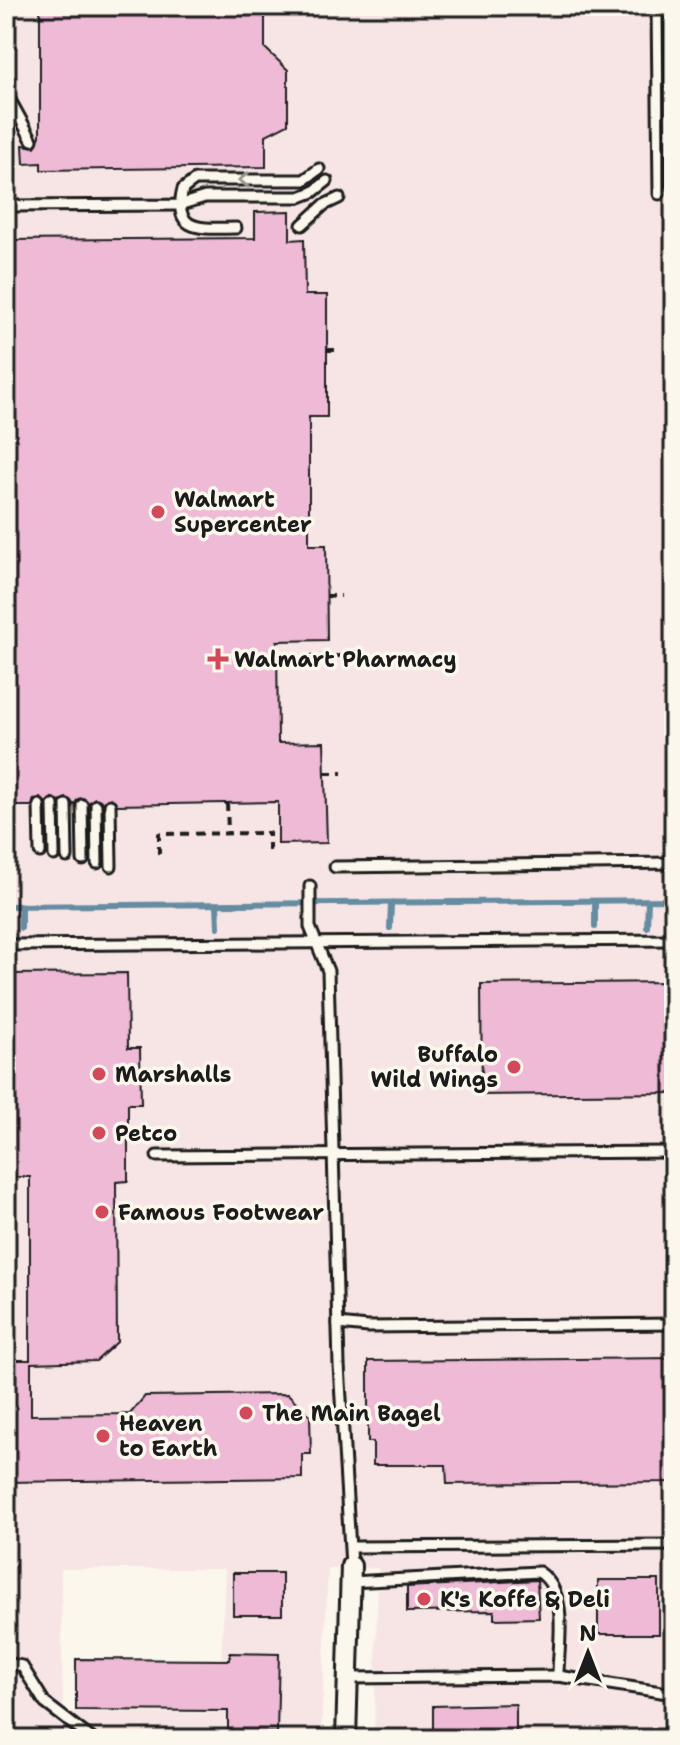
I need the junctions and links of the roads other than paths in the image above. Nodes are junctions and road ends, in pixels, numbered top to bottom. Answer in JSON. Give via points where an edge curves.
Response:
{"nodes":[{"id":1,"x":657,"y":6,"type":"edge"},
{"id":2,"x":6,"y":93,"type":"edge"},
{"id":3,"x":32,"y":140,"type":"dead end"},
{"id":4,"x":319,"y":169,"type":"dead end"},
{"id":5,"x":327,"y":181,"type":"dead end"},
{"id":6,"x":659,"y":194,"type":"dead end"},
{"id":7,"x":339,"y":198,"type":"dead end"},
{"id":8,"x":179,"y":205,"type":"junction"},
{"id":9,"x":6,"y":206,"type":"edge"},
{"id":10,"x":302,"y":225,"type":"dead end"},
{"id":11,"x":236,"y":228,"type":"dead end"},
{"id":12,"x":39,"y":805,"type":"dead end"},
{"id":13,"x":53,"y":805,"type":"dead end"},
{"id":14,"x":66,"y":805,"type":"dead end"},
{"id":15,"x":82,"y":805,"type":"dead end"},
{"id":16,"x":96,"y":805,"type":"dead end"},
{"id":17,"x":110,"y":805,"type":"dead end"},
{"id":18,"x":40,"y":852,"type":"dead end"},
{"id":19,"x":54,"y":855,"type":"dead end"},
{"id":20,"x":67,"y":857,"type":"dead end"},
{"id":21,"x":83,"y":860,"type":"dead end"},
{"id":22,"x":97,"y":863,"type":"dead end"},
{"id":23,"x":674,"y":863,"type":"edge"},
{"id":24,"x":111,"y":866,"type":"dead end"},
{"id":25,"x":335,"y":867,"type":"dead end"},
{"id":26,"x":310,"y":886,"type":"dead end"},
{"id":27,"x":674,"y":940,"type":"edge"},
{"id":28,"x":316,"y":941,"type":"junction"},
{"id":29,"x":6,"y":945,"type":"edge"},
{"id":30,"x":674,"y":1152,"type":"edge"},
{"id":31,"x":334,"y":1155,"type":"junction"},
{"id":32,"x":157,"y":1156,"type":"dead end"},
{"id":33,"x":338,"y":1324,"type":"junction"},
{"id":34,"x":674,"y":1324,"type":"edge"},
{"id":35,"x":674,"y":1545,"type":"edge"},
{"id":36,"x":352,"y":1547,"type":"junction"},
{"id":37,"x":351,"y":1574,"type":"junction"},
{"id":38,"x":6,"y":1663,"type":"edge"},
{"id":39,"x":558,"y":1676,"type":"junction"},
{"id":40,"x":349,"y":1678,"type":"junction"},
{"id":41,"x":674,"y":1694,"type":"edge"},
{"id":42,"x":92,"y":1739,"type":"edge"},
{"id":43,"x":346,"y":1739,"type":"edge"}],
"edges":[{"from":1,"to":6,"type":"lane"},
{"from":2,"to":3,"type":"lane"},
{"from":4,"to":8,"type":"lane","one_way":true,"via":[[304,180],[195,180],[183,189]]},
{"from":5,"to":8,"type":"lane","via":[[300,197],[205,197]]},
{"from":7,"to":10,"type":"lane"},
{"from":8,"to":9,"type":"lane"},
{"from":8,"to":11,"type":"lane","via":[[185,221],[196,228]]},
{"from":12,"to":18,"type":"lane"},
{"from":13,"to":19,"type":"lane"},
{"from":14,"to":20,"type":"lane"},
{"from":15,"to":21,"type":"lane"},
{"from":16,"to":22,"type":"lane"},
{"from":17,"to":24,"type":"lane"},
{"from":23,"to":25,"type":"lane"},
{"from":26,"to":28,"type":"lane","via":[[310,927]]},
{"from":27,"to":28,"type":"lane"},
{"from":28,"to":29,"type":"lane"},
{"from":28,"to":31,"type":"lane","via":[[328,971]]},
{"from":30,"to":31,"type":"lane"},
{"from":31,"to":32,"type":"lane"},
{"from":31,"to":33,"type":"lane"},
{"from":33,"to":34,"type":"lane"},
{"from":33,"to":36,"type":"lane"},
{"from":35,"to":36,"type":"lane"},
{"from":36,"to":37,"type":"lane"},
{"from":37,"to":39,"type":"lane","via":[[539,1572],[552,1581],[559,1599]]},
{"from":37,"to":40,"type":"street"},
{"from":38,"to":42,"type":"lane","via":[[22,1666],[45,1703]]},
{"from":39,"to":40,"type":"lane"},
{"from":39,"to":41,"type":"lane"},
{"from":40,"to":43,"type":"street"}]}
